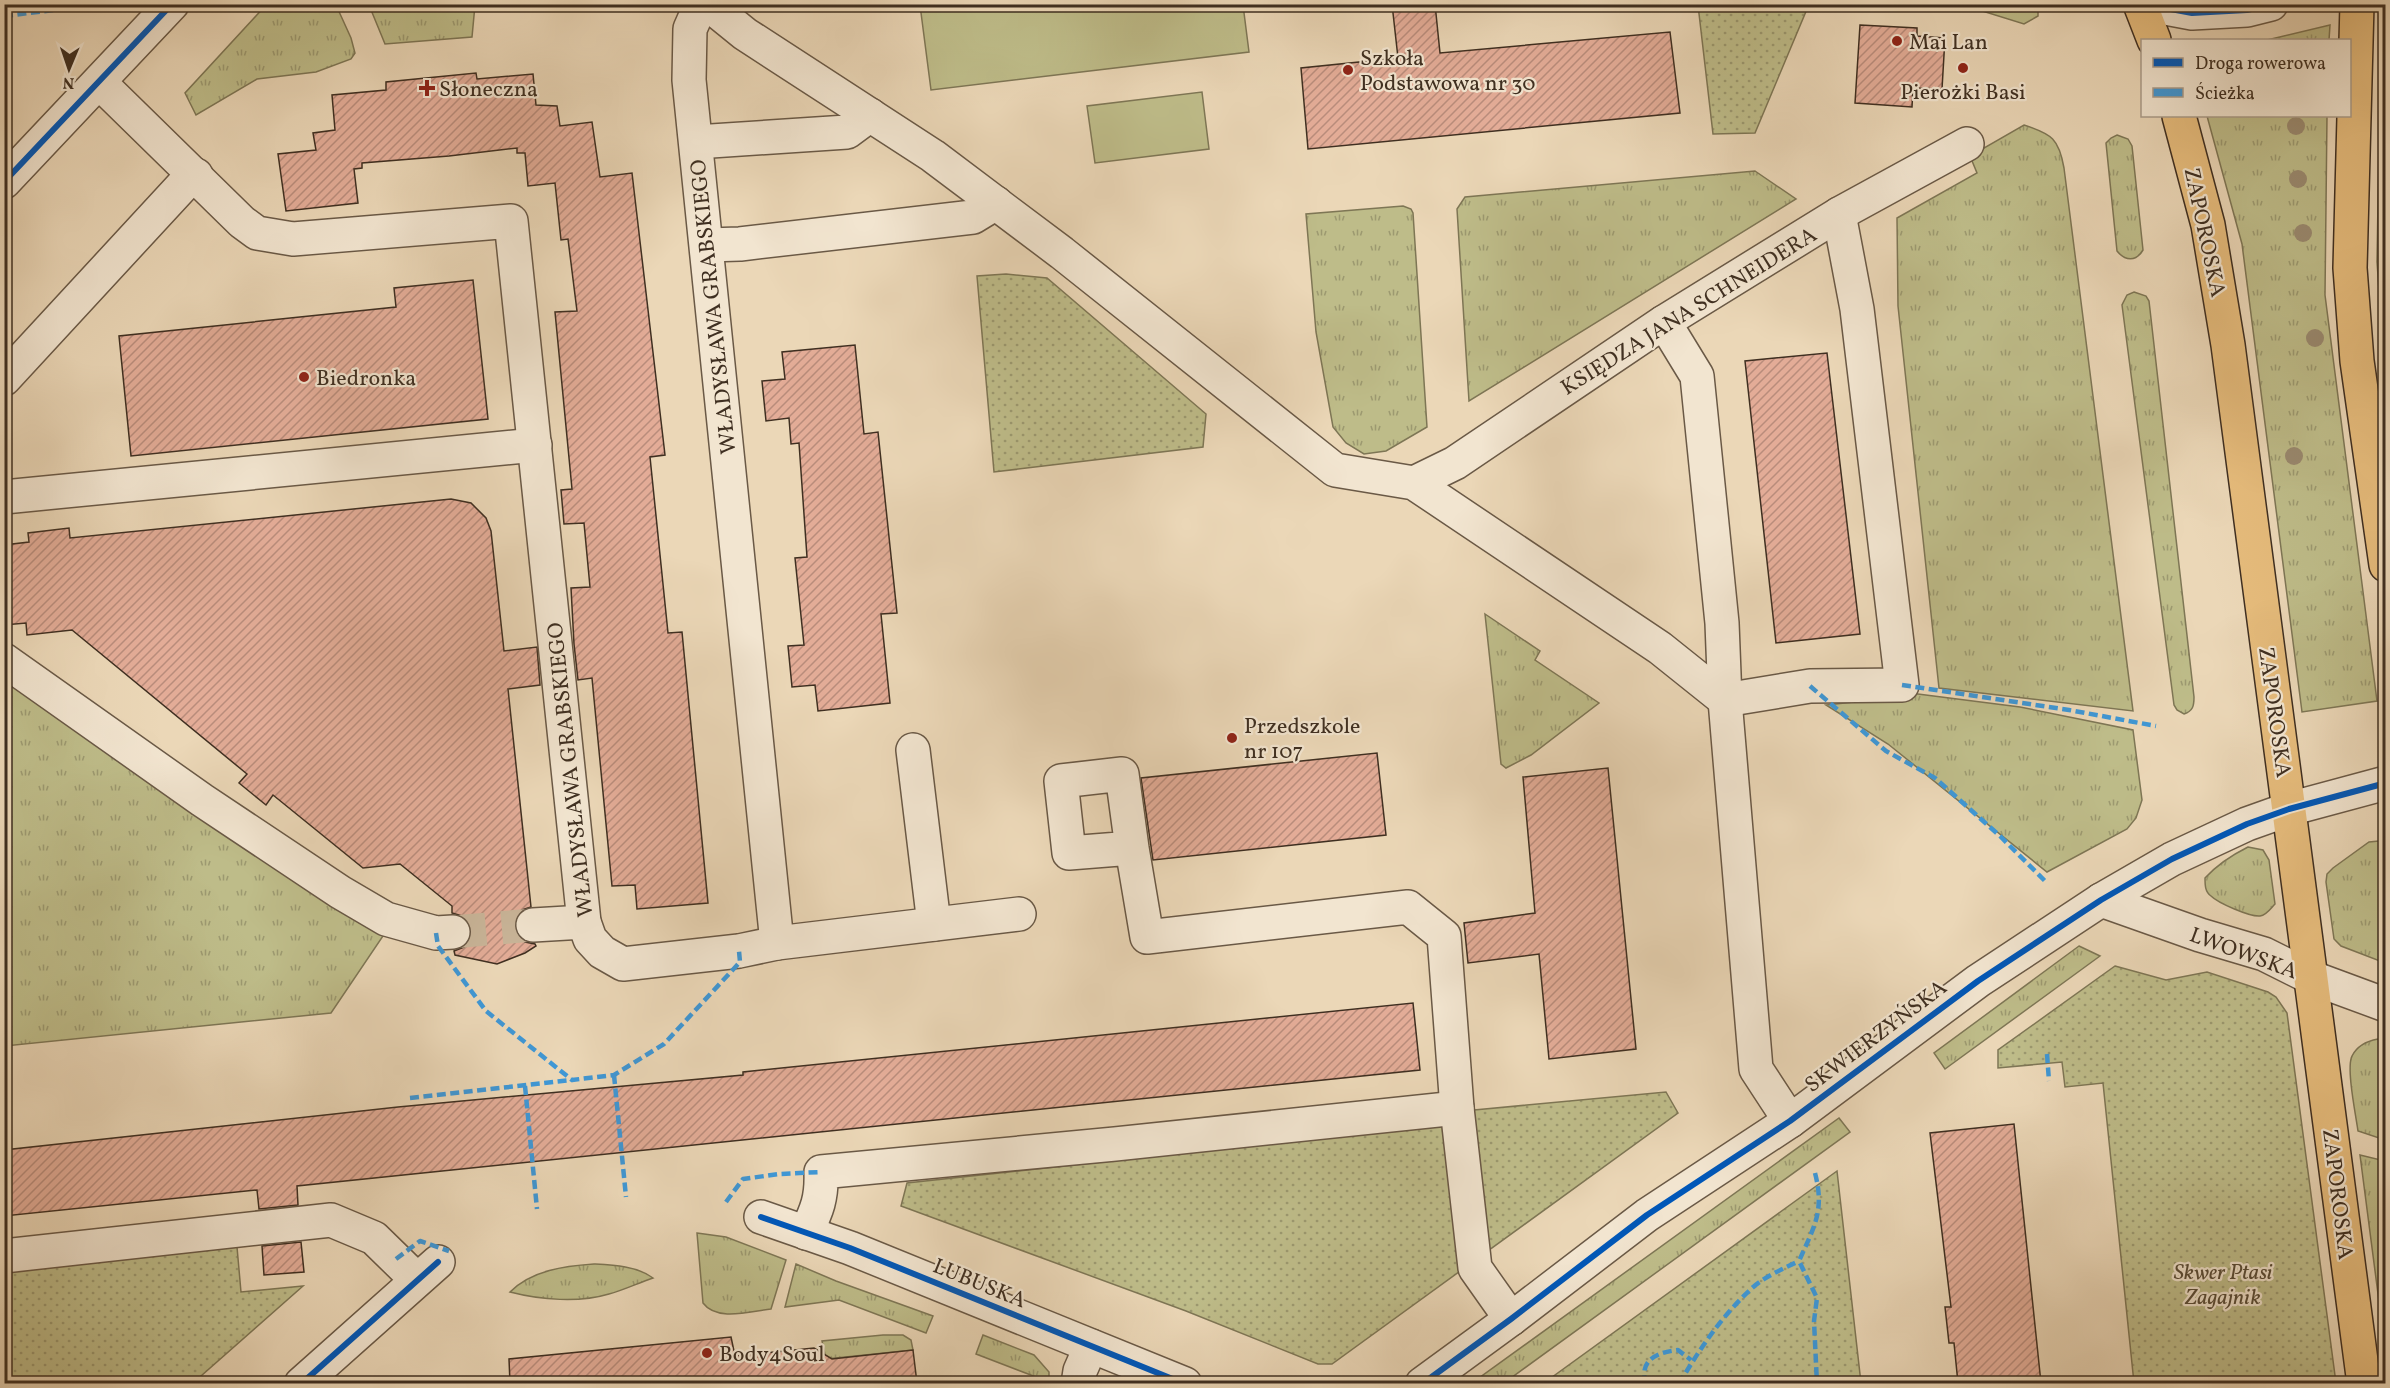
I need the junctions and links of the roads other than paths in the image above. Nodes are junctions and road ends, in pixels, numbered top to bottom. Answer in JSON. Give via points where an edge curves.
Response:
{"nodes":[{"id":1,"x":172,"y":4,"type":"edge"},
{"id":2,"x":701,"y":4,"type":"edge"},
{"id":3,"x":708,"y":4,"type":"edge"},
{"id":4,"x":2142,"y":4,"type":"edge"},
{"id":5,"x":2271,"y":4,"type":"edge"},
{"id":6,"x":2357,"y":4,"type":"edge"},
{"id":7,"x":2154,"y":39,"type":"edge"},
{"id":8,"x":100,"y":83,"type":"junction"},
{"id":9,"x":870,"y":115,"type":"junction"},
{"id":10,"x":2180,"y":117,"type":"edge"},
{"id":11,"x":696,"y":142,"type":"junction"},
{"id":12,"x":1967,"y":144,"type":"dead end"},
{"id":13,"x":196,"y":175,"type":"junction"},
{"id":14,"x":4,"y":182,"type":"edge"},
{"id":15,"x":996,"y":203,"type":"junction"},
{"id":16,"x":1839,"y":214,"type":"junction"},
{"id":17,"x":707,"y":245,"type":"junction"},
{"id":18,"x":1664,"y":322,"type":"junction"},
{"id":19,"x":4,"y":379,"type":"edge"},
{"id":20,"x":535,"y":445,"type":"junction"},
{"id":21,"x":1414,"y":483,"type":"junction"},
{"id":22,"x":4,"y":497,"type":"edge"},
{"id":23,"x":2385,"y":565,"type":"edge"},
{"id":24,"x":4,"y":660,"type":"edge"},
{"id":25,"x":1725,"y":700,"type":"junction"},
{"id":26,"x":914,"y":750,"type":"dead end"},
{"id":27,"x":2385,"y":783,"type":"edge"},
{"id":28,"x":2289,"y":808,"type":"junction"},
{"id":29,"x":1132,"y":848,"type":"dead end"},
{"id":30,"x":2101,"y":900,"type":"junction"},
{"id":31,"x":1018,"y":914,"type":"dead end"},
{"id":32,"x":584,"y":922,"type":"junction"},
{"id":33,"x":934,"y":924,"type":"junction"},
{"id":34,"x":533,"y":925,"type":"tunnel mouth"},
{"id":35,"x":453,"y":932,"type":"tunnel mouth"},
{"id":36,"x":777,"y":943,"type":"junction"},
{"id":37,"x":2310,"y":977,"type":"junction"},
{"id":38,"x":2385,"y":1005,"type":"edge"},
{"id":39,"x":1457,"y":1108,"type":"junction"},
{"id":40,"x":1790,"y":1121,"type":"junction"},
{"id":41,"x":761,"y":1217,"type":"dead end"},
{"id":42,"x":806,"y":1233,"type":"junction"},
{"id":43,"x":4,"y":1256,"type":"edge"},
{"id":44,"x":1510,"y":1319,"type":"junction"},
{"id":45,"x":1091,"y":1346,"type":"junction"},
{"id":46,"x":306,"y":1382,"type":"edge"},
{"id":47,"x":1078,"y":1383,"type":"edge"},
{"id":48,"x":1185,"y":1383,"type":"edge"},
{"id":49,"x":1422,"y":1383,"type":"edge"},
{"id":50,"x":2364,"y":1383,"type":"edge"}],
"edges":[{"from":1,"to":8,"type":"street"},
{"from":2,"to":11,"type":"street","name":"WŁADYSŁAWA GRABSKIEGO","via":[[689,39]]},
{"from":3,"to":9,"type":"street","via":[[745,34]]},
{"from":4,"to":5,"type":"street","via":[[2192,14]]},
{"from":4,"to":7,"type":"main road"},
{"from":6,"to":23,"type":"main road","via":[[2350,268],[2357,361]]},
{"from":8,"to":13,"type":"street","name":"WŁADYSŁAWA GRABSKIEGO"},
{"from":8,"to":14,"type":"street"},
{"from":9,"to":11,"type":"street","via":[[847,132]]},
{"from":9,"to":15,"type":"street"},
{"from":10,"to":28,"type":"main road","name":"ZAPOROSKA","via":[[2208,225],[2228,345]]},
{"from":11,"to":17,"type":"street","name":"WŁADYSŁAWA GRABSKIEGO"},
{"from":12,"to":16,"type":"street","name":"KSIĘDZA JANA SCHNEIDERA"},
{"from":13,"to":19,"type":"street"},
{"from":13,"to":20,"type":"street","name":"WŁADYSŁAWA GRABSKIEGO","via":[[257,233],[292,240],[511,220]]},
{"from":15,"to":17,"type":"street","via":[[973,217]]},
{"from":15,"to":21,"type":"street","via":[[1335,470]]},
{"from":16,"to":18,"type":"street","name":"KSIĘDZA JANA SCHNEIDERA"},
{"from":16,"to":25,"type":"street","via":[[1857,309],[1902,685],[1810,686]]},
{"from":17,"to":36,"type":"street","name":"WŁADYSŁAWA GRABSKIEGO"},
{"from":18,"to":21,"type":"street","name":"KSIĘDZA JANA SCHNEIDERA","via":[[1455,463]]},
{"from":18,"to":25,"type":"street","via":[[1697,376],[1722,623]]},
{"from":20,"to":22,"type":"street"},
{"from":20,"to":32,"type":"street","name":"WŁADYSŁAWA GRABSKIEGO"},
{"from":21,"to":25,"type":"street","via":[[1660,648]]},
{"from":24,"to":35,"type":"street","via":[[340,892],[386,919],[436,933]]},
{"from":25,"to":40,"type":"street","via":[[1756,1069]]},
{"from":26,"to":33,"type":"street"},
{"from":27,"to":28,"type":"street","name":"SKWIERZYŃSKA"},
{"from":28,"to":30,"type":"street","name":"SKWIERZYŃSKA","via":[[2172,859]]},
{"from":28,"to":37,"type":"main road","name":"ZAPOROSKA"},
{"from":29,"to":39,"type":"street","via":[[1147,937],[1408,907],[1444,936]]},
{"from":30,"to":37,"type":"street","name":"LWOWSKA","via":[[2264,954]]},
{"from":30,"to":40,"type":"street","name":"SKWIERZYŃSKA","via":[[1978,981]]},
{"from":31,"to":33,"type":"street"},
{"from":32,"to":34,"type":"street"},
{"from":32,"to":36,"type":"street","name":"WŁADYSŁAWA GRABSKIEGO","via":[[590,939],[602,952],[623,964],[728,953]]},
{"from":33,"to":36,"type":"street"},
{"from":37,"to":38,"type":"street","name":"LWOWSKA"},
{"from":37,"to":50,"type":"main road","name":"ZAPOROSKA"},
{"from":39,"to":42,"type":"street","via":[[821,1172],[818,1208]]},
{"from":39,"to":44,"type":"street","via":[[1475,1268]]},
{"from":40,"to":44,"type":"street","name":"SKWIERZYŃSKA","via":[[1647,1215]]},
{"from":41,"to":42,"type":"street","name":"LUBUSKA"},
{"from":42,"to":45,"type":"street","name":"LUBUSKA"},
{"from":43,"to":46,"type":"street","via":[[331,1220],[374,1238],[427,1271]]},
{"from":44,"to":49,"type":"street","name":"SKWIERZYŃSKA"},
{"from":45,"to":47,"type":"street"},
{"from":45,"to":48,"type":"street","name":"LUBUSKA"}]}
